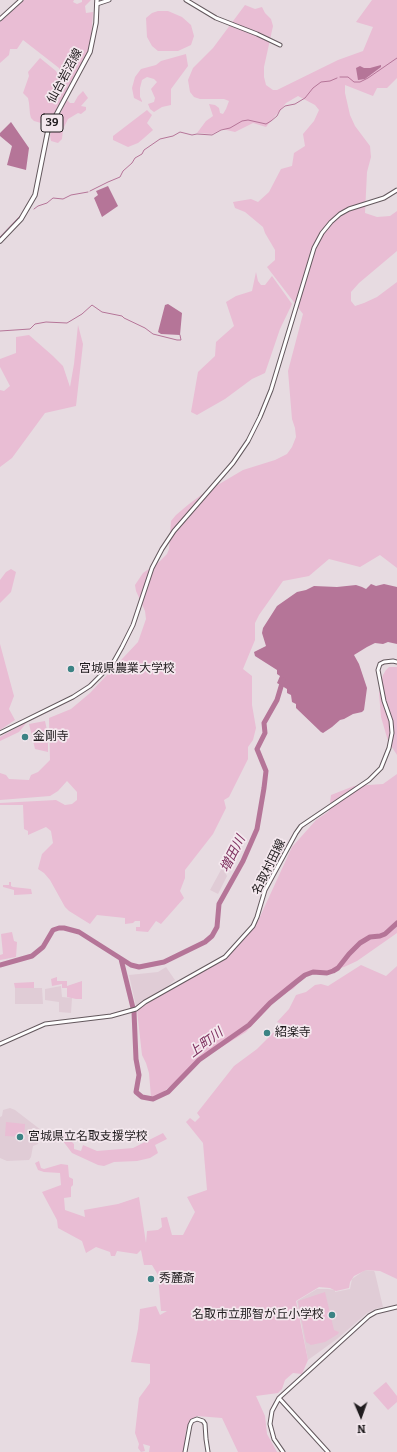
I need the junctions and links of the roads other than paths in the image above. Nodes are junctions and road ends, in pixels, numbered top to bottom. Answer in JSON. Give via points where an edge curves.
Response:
{"nodes":[{"id":1,"x":21,"y":0,"type":"edge"},
{"id":2,"x":109,"y":0,"type":"edge"},
{"id":3,"x":186,"y":0,"type":"edge"},
{"id":4,"x":97,"y":2,"type":"edge"},
{"id":5,"x":0,"y":19,"type":"edge"},
{"id":6,"x":280,"y":45,"type":"dead end"},
{"id":7,"x":397,"y":190,"type":"edge"},
{"id":8,"x":0,"y":241,"type":"edge"},
{"id":9,"x":397,"y":662,"type":"edge"},
{"id":10,"x":0,"y":733,"type":"edge"},
{"id":11,"x":0,"y":1044,"type":"edge"},
{"id":12,"x":397,"y":1307,"type":"edge"},
{"id":13,"x":279,"y":1398,"type":"junction"},
{"id":14,"x":185,"y":1452,"type":"edge"},
{"id":15,"x":208,"y":1452,"type":"edge"},
{"id":16,"x":283,"y":1452,"type":"edge"},
{"id":17,"x":328,"y":1452,"type":"edge"}],
"edges":[{"from":1,"to":5,"type":"street"},
{"from":2,"to":4,"type":"street"},
{"from":3,"to":6,"type":"street","via":[[216,18]]},
{"from":4,"to":8,"type":"main road","name":"仙台岩沼線","number":"39","via":[[90,52],[48,130],[36,195],[21,219]]},
{"from":7,"to":10,"type":"street","via":[[384,198],[340,214],[322,232],[314,248],[271,390],[255,428],[233,463],[178,525],[162,549],[152,568],[133,625],[112,663],[90,686],[73,697]]},
{"from":9,"to":11,"type":"street","name":"名取村田線","via":[[384,662],[378,670],[392,733],[390,748],[381,768],[370,780],[301,826],[265,890],[253,926],[225,957],[132,1010],[112,1016],[45,1024]]},
{"from":12,"to":13,"type":"street","via":[[369,1316]]},
{"from":13,"to":16,"type":"street","via":[[272,1411],[270,1424],[274,1439]]},
{"from":13,"to":17,"type":"street"},
{"from":14,"to":15,"type":"street","via":[[190,1425],[197,1419],[205,1424]]}]}
